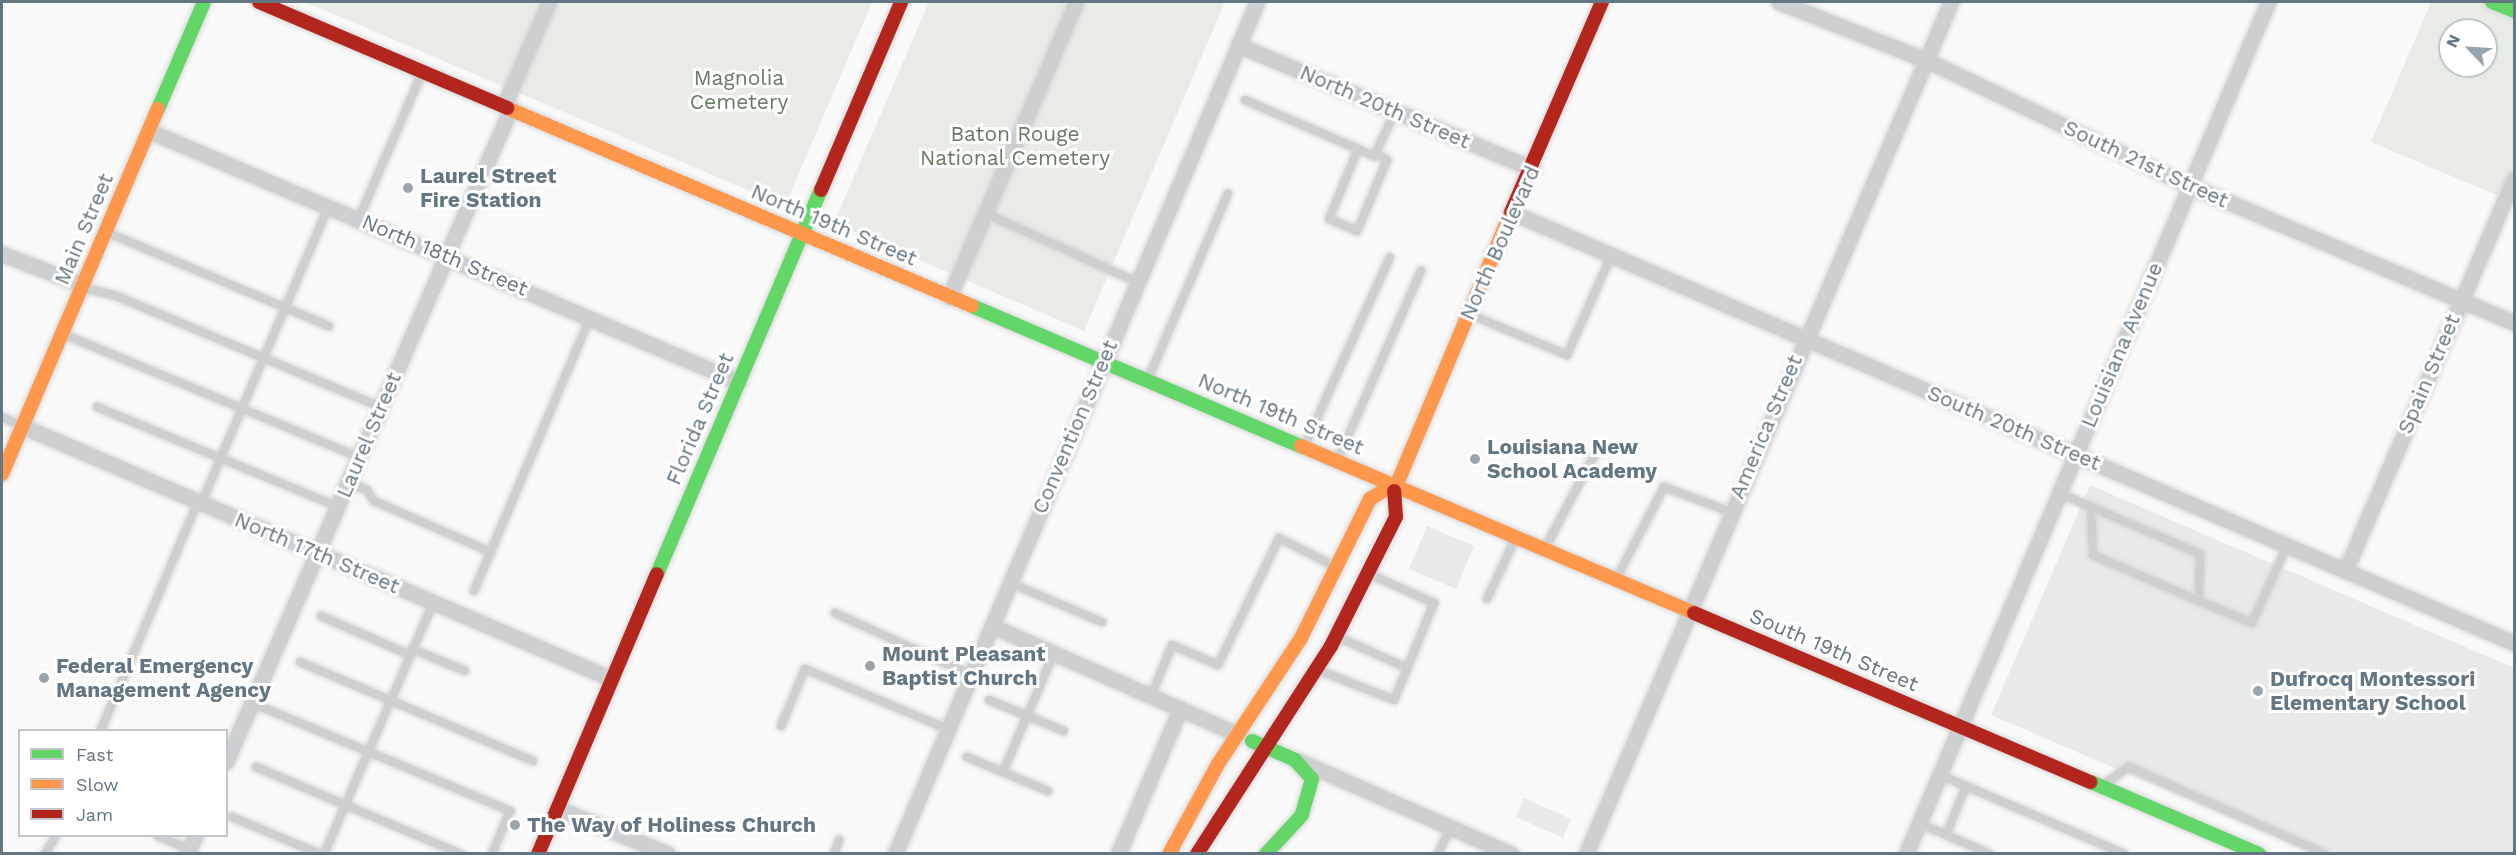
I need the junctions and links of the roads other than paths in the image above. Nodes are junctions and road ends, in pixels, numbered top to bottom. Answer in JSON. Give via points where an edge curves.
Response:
{"nodes":[{"id":1,"x":204,"y":2,"type":"edge"},
{"id":2,"x":259,"y":2,"type":"edge"},
{"id":3,"x":549,"y":2,"type":"edge"},
{"id":4,"x":901,"y":2,"type":"edge"},
{"id":5,"x":1076,"y":2,"type":"edge"},
{"id":6,"x":1257,"y":2,"type":"edge"},
{"id":7,"x":1602,"y":2,"type":"edge"},
{"id":8,"x":1779,"y":2,"type":"edge"},
{"id":9,"x":1951,"y":2,"type":"edge"},
{"id":10,"x":2268,"y":2,"type":"edge"},
{"id":11,"x":2492,"y":2,"type":"edge"},
{"id":12,"x":2514,"y":11,"type":"edge"},
{"id":13,"x":1238,"y":45,"type":"junction"},
{"id":14,"x":1926,"y":60,"type":"junction"},
{"id":15,"x":423,"y":71,"type":"junction"},
{"id":16,"x":1245,"y":100,"type":"dead end"},
{"id":17,"x":508,"y":106,"type":"junction"},
{"id":18,"x":1395,"y":112,"type":"junction"},
{"id":19,"x":149,"y":131,"type":"junction"},
{"id":20,"x":1358,"y":149,"type":"junction"},
{"id":21,"x":1376,"y":153,"type":"junction"},
{"id":22,"x":1533,"y":168,"type":"junction"},
{"id":23,"x":2514,"y":179,"type":"edge"},
{"id":24,"x":2188,"y":185,"type":"junction"},
{"id":25,"x":1228,"y":193,"type":"dead end"},
{"id":26,"x":330,"y":205,"type":"junction"},
{"id":27,"x":985,"y":213,"type":"junction"},
{"id":28,"x":1513,"y":213,"type":"junction"},
{"id":29,"x":359,"y":218,"type":"junction"},
{"id":30,"x":106,"y":232,"type":"junction"},
{"id":31,"x":802,"y":235,"type":"junction"},
{"id":32,"x":2,"y":254,"type":"edge"},
{"id":33,"x":446,"y":254,"type":"junction"},
{"id":34,"x":1390,"y":256,"type":"dead end"},
{"id":35,"x":1611,"y":256,"type":"junction"},
{"id":36,"x":1421,"y":272,"type":"dead end"},
{"id":37,"x":1137,"y":282,"type":"junction"},
{"id":38,"x":82,"y":286,"type":"junction"},
{"id":39,"x":949,"y":297,"type":"junction"},
{"id":40,"x":2460,"y":301,"type":"junction"},
{"id":41,"x":286,"y":307,"type":"junction"},
{"id":42,"x":1468,"y":314,"type":"junction"},
{"id":43,"x":590,"y":318,"type":"junction"},
{"id":44,"x":2514,"y":323,"type":"edge"},
{"id":45,"x":329,"y":326,"type":"dead end"},
{"id":46,"x":62,"y":333,"type":"junction"},
{"id":47,"x":1804,"y":338,"type":"junction"},
{"id":48,"x":264,"y":358,"type":"junction"},
{"id":49,"x":1103,"y":361,"type":"junction"},
{"id":50,"x":1147,"y":380,"type":"junction"},
{"id":51,"x":739,"y":382,"type":"junction"},
{"id":52,"x":97,"y":407,"type":"dead end"},
{"id":53,"x":380,"y":407,"type":"junction"},
{"id":54,"x":242,"y":409,"type":"junction"},
{"id":55,"x":2,"y":417,"type":"edge"},
{"id":56,"x":22,"y":426,"type":"junction"},
{"id":57,"x":1304,"y":446,"type":"junction"},
{"id":58,"x":1597,"y":450,"type":"dead end"},
{"id":59,"x":2076,"y":454,"type":"junction"},
{"id":60,"x":359,"y":457,"type":"junction"},
{"id":61,"x":221,"y":458,"type":"junction"},
{"id":62,"x":1338,"y":460,"type":"junction"},
{"id":63,"x":2,"y":474,"type":"edge"},
{"id":64,"x":349,"y":483,"type":"junction"},
{"id":65,"x":1394,"y":484,"type":"junction"},
{"id":66,"x":2059,"y":493,"type":"junction"},
{"id":67,"x":200,"y":503,"type":"junction"},
{"id":68,"x":338,"y":507,"type":"junction"},
{"id":69,"x":2091,"y":507,"type":"junction"},
{"id":70,"x":1730,"y":512,"type":"junction"},
{"id":71,"x":1516,"y":536,"type":"junction"},
{"id":72,"x":2287,"y":546,"type":"junction"},
{"id":73,"x":1545,"y":548,"type":"junction"},
{"id":74,"x":491,"y":552,"type":"junction"},
{"id":75,"x":315,"y":553,"type":"junction"},
{"id":76,"x":1338,"y":568,"type":"junction"},
{"id":77,"x":2345,"y":571,"type":"junction"},
{"id":78,"x":1370,"y":574,"type":"junction"},
{"id":79,"x":1616,"y":579,"type":"junction"},
{"id":80,"x":1010,"y":583,"type":"junction"},
{"id":81,"x":474,"y":591,"type":"dead end"},
{"id":82,"x":1487,"y":599,"type":"dead end"},
{"id":83,"x":2199,"y":602,"type":"junction"},
{"id":84,"x":433,"y":603,"type":"junction"},
{"id":85,"x":1688,"y":610,"type":"junction"},
{"id":86,"x":835,"y":613,"type":"dead end"},
{"id":87,"x":321,"y":616,"type":"dead end"},
{"id":88,"x":1102,"y":622,"type":"dead end"},
{"id":89,"x":992,"y":626,"type":"junction"},
{"id":90,"x":1337,"y":636,"type":"junction"},
{"id":91,"x":2514,"y":644,"type":"edge"},
{"id":92,"x":411,"y":652,"type":"junction"},
{"id":93,"x":1054,"y":653,"type":"junction"},
{"id":94,"x":300,"y":662,"type":"dead end"},
{"id":95,"x":1407,"y":668,"type":"junction"},
{"id":96,"x":1317,"y":669,"type":"junction"},
{"id":97,"x":465,"y":671,"type":"dead end"},
{"id":98,"x":971,"y":675,"type":"junction"},
{"id":99,"x":612,"y":679,"type":"junction"},
{"id":100,"x":1151,"y":696,"type":"junction"},
{"id":101,"x":391,"y":699,"type":"junction"},
{"id":102,"x":989,"y":700,"type":"dead end"},
{"id":103,"x":252,"y":703,"type":"junction"},
{"id":104,"x":1180,"y":709,"type":"junction"},
{"id":105,"x":1027,"y":716,"type":"junction"},
{"id":106,"x":781,"y":726,"type":"dead end"},
{"id":107,"x":1960,"y":726,"type":"junction"},
{"id":108,"x":101,"y":729,"type":"edge"},
{"id":109,"x":948,"y":729,"type":"junction"},
{"id":110,"x":1064,"y":731,"type":"dead end"},
{"id":111,"x":1237,"y":734,"type":"junction"},
{"id":112,"x":1264,"y":746,"type":"junction"},
{"id":113,"x":368,"y":752,"type":"junction"},
{"id":114,"x":228,"y":757,"type":"edge"},
{"id":115,"x":966,"y":757,"type":"dead end"},
{"id":116,"x":533,"y":760,"type":"dead end"},
{"id":117,"x":1295,"y":760,"type":"junction"},
{"id":118,"x":256,"y":767,"type":"dead end"},
{"id":119,"x":1003,"y":772,"type":"junction"},
{"id":120,"x":1940,"y":775,"type":"junction"},
{"id":121,"x":1966,"y":786,"type":"junction"},
{"id":122,"x":2102,"y":786,"type":"junction"},
{"id":123,"x":1048,"y":791,"type":"dead end"},
{"id":124,"x":346,"y":804,"type":"junction"},
{"id":125,"x":557,"y":808,"type":"junction"},
{"id":126,"x":232,"y":817,"type":"dead end"},
{"id":127,"x":1919,"y":823,"type":"junction"},
{"id":128,"x":1450,"y":828,"type":"junction"},
{"id":129,"x":1946,"y":835,"type":"junction"},
{"id":130,"x":55,"y":837,"type":"edge"},
{"id":131,"x":161,"y":837,"type":"edge"},
{"id":132,"x":839,"y":840,"type":"dead end"},
{"id":133,"x":192,"y":848,"type":"edge"},
{"id":134,"x":2228,"y":848,"type":"edge"},
{"id":135,"x":1505,"y":852,"type":"edge"},
{"id":136,"x":45,"y":854,"type":"edge"},
{"id":137,"x":322,"y":854,"type":"edge"},
{"id":138,"x":460,"y":854,"type":"edge"},
{"id":139,"x":492,"y":854,"type":"edge"},
{"id":140,"x":538,"y":854,"type":"edge"},
{"id":141,"x":668,"y":854,"type":"edge"},
{"id":142,"x":834,"y":854,"type":"edge"},
{"id":143,"x":895,"y":854,"type":"edge"},
{"id":144,"x":1118,"y":854,"type":"edge"},
{"id":145,"x":1169,"y":854,"type":"edge"},
{"id":146,"x":1197,"y":854,"type":"edge"},
{"id":147,"x":1266,"y":854,"type":"edge"},
{"id":148,"x":1438,"y":854,"type":"edge"},
{"id":149,"x":1586,"y":854,"type":"edge"},
{"id":150,"x":1906,"y":854,"type":"edge"},
{"id":151,"x":1990,"y":854,"type":"edge"},
{"id":152,"x":2124,"y":854,"type":"edge"},
{"id":153,"x":2259,"y":854,"type":"edge"},
{"id":154,"x":2325,"y":854,"type":"edge"}],
"edges":[{"from":1,"to":19,"type":"street","name":"Main Street"},
{"from":2,"to":15,"type":"street","name":"North 19th Street"},
{"from":3,"to":17,"type":"street","name":"Laurel Street"},
{"from":4,"to":31,"type":"street","name":"Florida Street"},
{"from":5,"to":27,"type":"street"},
{"from":6,"to":13,"type":"street","name":"Convention Street"},
{"from":7,"to":22,"type":"street","name":"North Boulevard"},
{"from":8,"to":14,"type":"street","name":"South 21st Street"},
{"from":9,"to":14,"type":"street","name":"America Street"},
{"from":10,"to":24,"type":"street","name":"Louisiana Avenue"},
{"from":11,"to":12,"type":"street"},
{"from":13,"to":18,"type":"street","name":"North 20th Street"},
{"from":13,"to":37,"type":"street","name":"Convention Street"},
{"from":14,"to":24,"type":"street","name":"South 21st Street"},
{"from":14,"to":47,"type":"street","name":"America Street"},
{"from":15,"to":17,"type":"street","name":"North 19th Street"},
{"from":15,"to":29,"type":"lane"},
{"from":16,"to":20,"type":"lane"},
{"from":17,"to":31,"type":"street","name":"North 19th Street"},
{"from":17,"to":33,"type":"street","name":"Laurel Street"},
{"from":18,"to":21,"type":"lane"},
{"from":18,"to":22,"type":"street","name":"North 20th Street"},
{"from":19,"to":26,"type":"street","name":"North 18th Street"},
{"from":19,"to":30,"type":"street","name":"Main Street"},
{"from":20,"to":21,"type":"lane"},
{"from":20,"to":21,"type":"lane","via":[[1329,219],[1357,231],[1388,160]]},
{"from":22,"to":28,"type":"street","name":"North Boulevard"},
{"from":23,"to":40,"type":"street","name":"Spain Street"},
{"from":24,"to":40,"type":"street","name":"South 21st Street"},
{"from":24,"to":59,"type":"street","name":"Louisiana Avenue"},
{"from":25,"to":50,"type":"lane"},
{"from":26,"to":29,"type":"street","name":"North 18th Street"},
{"from":26,"to":41,"type":"lane"},
{"from":27,"to":37,"type":"lane"},
{"from":27,"to":39,"type":"street"},
{"from":28,"to":35,"type":"street","name":"South 20th Street"},
{"from":28,"to":42,"type":"street","name":"North Boulevard"},
{"from":29,"to":33,"type":"street","name":"North 18th Street"},
{"from":30,"to":38,"type":"street","name":"Main Street"},
{"from":30,"to":41,"type":"lane"},
{"from":31,"to":39,"type":"street","name":"North 19th Street"},
{"from":31,"to":51,"type":"street","name":"Florida Street"},
{"from":32,"to":38,"type":"street"},
{"from":33,"to":43,"type":"street","name":"North 18th Street"},
{"from":33,"to":53,"type":"street","name":"Laurel Street"},
{"from":34,"to":57,"type":"lane"},
{"from":35,"to":42,"type":"lane","via":[[1567,355]]},
{"from":35,"to":47,"type":"street","name":"South 20th Street"},
{"from":36,"to":62,"type":"lane"},
{"from":37,"to":49,"type":"street","name":"Convention Street"},
{"from":38,"to":46,"type":"street","name":"Main Street"},
{"from":38,"to":48,"type":"lane","via":[[114,295]]},
{"from":39,"to":49,"type":"street","name":"North 19th Street"},
{"from":40,"to":44,"type":"street","name":"South 21st Street"},
{"from":40,"to":77,"type":"street","name":"Spain Street"},
{"from":41,"to":45,"type":"lane"},
{"from":41,"to":48,"type":"lane"},
{"from":42,"to":65,"type":"street","name":"North Boulevard"},
{"from":43,"to":51,"type":"street","name":"North 18th Street"},
{"from":43,"to":74,"type":"lane"},
{"from":46,"to":54,"type":"lane"},
{"from":46,"to":56,"type":"street","name":"Main Street"},
{"from":47,"to":59,"type":"street","name":"South 20th Street"},
{"from":47,"to":70,"type":"street","name":"America Street"},
{"from":48,"to":53,"type":"lane"},
{"from":48,"to":54,"type":"lane"},
{"from":49,"to":50,"type":"street","name":"North 19th Street"},
{"from":49,"to":80,"type":"street","name":"Convention Street"},
{"from":50,"to":57,"type":"street","name":"North 19th Street"},
{"from":51,"to":99,"type":"street","name":"Florida Street"},
{"from":52,"to":61,"type":"lane"},
{"from":53,"to":60,"type":"street","name":"Laurel Street"},
{"from":54,"to":60,"type":"lane"},
{"from":54,"to":61,"type":"lane"},
{"from":55,"to":56,"type":"lane"},
{"from":56,"to":63,"type":"street","name":"Main Street"},
{"from":56,"to":67,"type":"street","name":"North 17th Street"},
{"from":57,"to":62,"type":"street","name":"North 19th Street"},
{"from":58,"to":73,"type":"lane"},
{"from":59,"to":66,"type":"street","name":"Louisiana Avenue"},
{"from":59,"to":72,"type":"street","name":"South 20th Street"},
{"from":60,"to":64,"type":"street","name":"Laurel Street"},
{"from":61,"to":67,"type":"lane"},
{"from":61,"to":68,"type":"lane"},
{"from":62,"to":65,"type":"street","name":"North 19th Street"},
{"from":64,"to":68,"type":"street","name":"Laurel Street"},
{"from":64,"to":74,"type":"lane","via":[[367,490],[374,501]]},
{"from":65,"to":71,"type":"street","name":"South 19th Street"},
{"from":65,"to":76,"type":"street","via":[[1370,499]]},
{"from":65,"to":78,"type":"street","name":"North Boulevard","via":[[1396,517]]},
{"from":66,"to":69,"type":"lane"},
{"from":66,"to":107,"type":"street","name":"Louisiana Avenue"},
{"from":67,"to":75,"type":"street","name":"North 17th Street"},
{"from":67,"to":108,"type":"lane"},
{"from":68,"to":75,"type":"street","name":"Laurel Street"},
{"from":69,"to":83,"type":"lane","via":[[2093,555]]},
{"from":69,"to":83,"type":"lane","via":[[2200,554]]},
{"from":70,"to":79,"type":"lane","via":[[1664,486]]},
{"from":70,"to":85,"type":"street","name":"America Street"},
{"from":71,"to":73,"type":"street","name":"South 19th Street"},
{"from":71,"to":82,"type":"lane"},
{"from":72,"to":77,"type":"street","name":"South 20th Street"},
{"from":72,"to":83,"type":"lane","via":[[2252,624]]},
{"from":73,"to":79,"type":"street","name":"South 19th Street"},
{"from":74,"to":81,"type":"lane"},
{"from":75,"to":84,"type":"street","name":"North 17th Street"},
{"from":75,"to":103,"type":"street","name":"Laurel Street"},
{"from":76,"to":100,"type":"lane","via":[[1279,538],[1218,665],[1172,645]]},
{"from":76,"to":111,"type":"street"},
{"from":77,"to":91,"type":"street","name":"South 20th Street"},
{"from":78,"to":90,"type":"street","name":"North Boulevard"},
{"from":78,"to":95,"type":"lane","via":[[1434,603]]},
{"from":79,"to":85,"type":"street","name":"South 19th Street"},
{"from":80,"to":88,"type":"lane"},
{"from":80,"to":89,"type":"street","name":"Convention Street"},
{"from":84,"to":92,"type":"lane"},
{"from":84,"to":99,"type":"street","name":"North 17th Street"},
{"from":85,"to":107,"type":"street","name":"South 19th Street"},
{"from":85,"to":149,"type":"street","name":"America Street"},
{"from":86,"to":98,"type":"lane"},
{"from":87,"to":92,"type":"lane"},
{"from":89,"to":93,"type":"street"},
{"from":89,"to":98,"type":"street","name":"Convention Street"},
{"from":90,"to":95,"type":"lane"},
{"from":90,"to":96,"type":"street","name":"North Boulevard"},
{"from":92,"to":97,"type":"lane"},
{"from":92,"to":101,"type":"lane"},
{"from":93,"to":100,"type":"street"},
{"from":93,"to":105,"type":"lane"},
{"from":94,"to":101,"type":"lane"},
{"from":95,"to":96,"type":"lane","via":[[1394,700]]},
{"from":96,"to":112,"type":"street","name":"North Boulevard"},
{"from":98,"to":109,"type":"street","name":"Convention Street"},
{"from":99,"to":125,"type":"street","name":"Florida Street"},
{"from":100,"to":104,"type":"street"},
{"from":101,"to":113,"type":"lane"},
{"from":101,"to":116,"type":"lane"},
{"from":102,"to":105,"type":"lane"},
{"from":103,"to":113,"type":"lane"},
{"from":103,"to":114,"type":"street","name":"Laurel Street"},
{"from":104,"to":111,"type":"street"},
{"from":104,"to":144,"type":"street"},
{"from":105,"to":110,"type":"lane"},
{"from":105,"to":119,"type":"lane"},
{"from":106,"to":109,"type":"lane","via":[[805,669]]},
{"from":107,"to":120,"type":"street","name":"Louisiana Avenue"},
{"from":107,"to":122,"type":"street","name":"South 19th Street"},
{"from":109,"to":143,"type":"street","name":"Convention Street"},
{"from":111,"to":112,"type":"street"},
{"from":111,"to":145,"type":"street"},
{"from":112,"to":117,"type":"street"},
{"from":112,"to":146,"type":"street","name":"North Boulevard"},
{"from":113,"to":124,"type":"lane"},
{"from":113,"to":139,"type":"lane","via":[[510,812]]},
{"from":115,"to":119,"type":"lane"},
{"from":117,"to":128,"type":"street"},
{"from":117,"to":147,"type":"street","via":[[1310,772],[1312,793],[1302,815]]},
{"from":118,"to":124,"type":"lane"},
{"from":119,"to":123,"type":"lane"},
{"from":120,"to":121,"type":"lane"},
{"from":120,"to":127,"type":"street","name":"Louisiana Avenue"},
{"from":121,"to":129,"type":"lane"},
{"from":121,"to":152,"type":"lane"},
{"from":122,"to":134,"type":"street","name":"South 19th Street"},
{"from":122,"to":154,"type":"lane","via":[[2117,770],[2129,766]]},
{"from":124,"to":137,"type":"lane"},
{"from":124,"to":138,"type":"lane"},
{"from":125,"to":140,"type":"street","name":"Florida Street"},
{"from":125,"to":141,"type":"street"},
{"from":126,"to":137,"type":"lane"},
{"from":127,"to":129,"type":"lane"},
{"from":127,"to":150,"type":"street","name":"Louisiana Avenue"},
{"from":128,"to":135,"type":"street"},
{"from":128,"to":148,"type":"lane"},
{"from":129,"to":151,"type":"lane"},
{"from":130,"to":136,"type":"lane"},
{"from":131,"to":133,"type":"lane"},
{"from":132,"to":142,"type":"lane"},
{"from":134,"to":153,"type":"street","name":"South 19th Street"}]}
